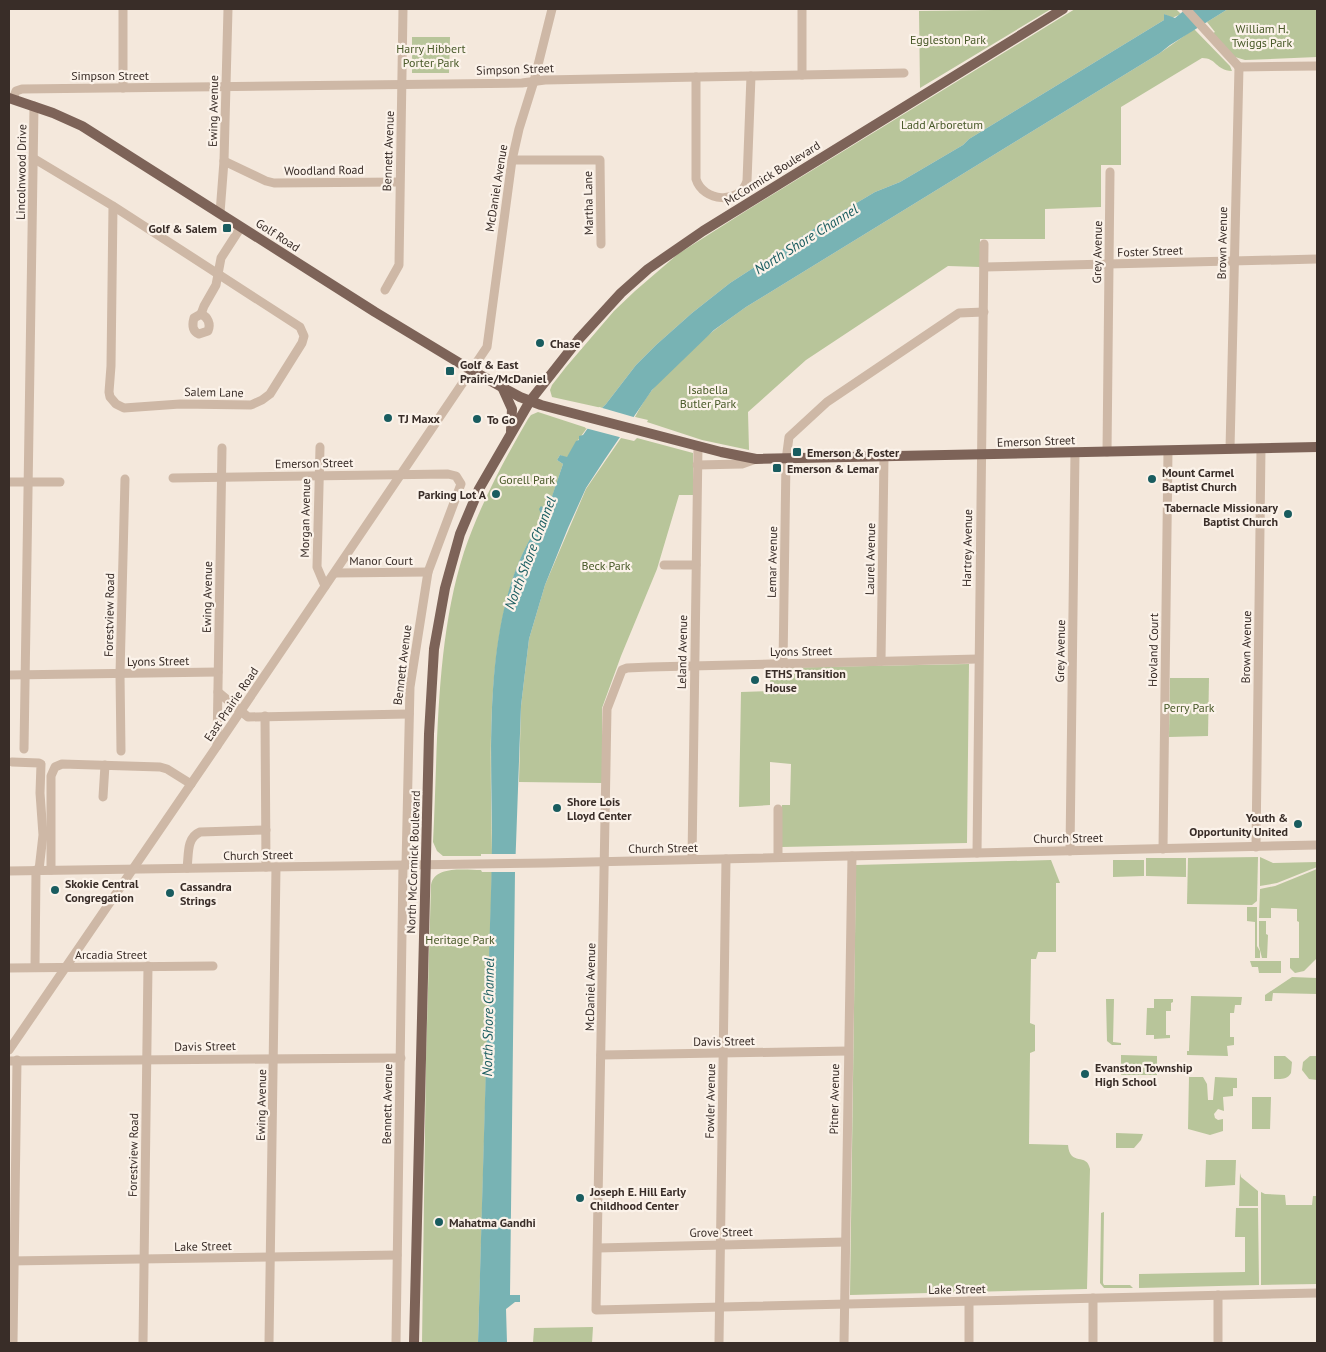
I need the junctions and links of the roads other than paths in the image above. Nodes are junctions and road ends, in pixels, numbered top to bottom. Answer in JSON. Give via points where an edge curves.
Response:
{"nodes":[{"id":1,"x":123,"y":9,"type":"edge"},
{"id":2,"x":228,"y":9,"type":"edge"},
{"id":3,"x":402,"y":9,"type":"edge"},
{"id":4,"x":552,"y":9,"type":"edge"},
{"id":5,"x":802,"y":9,"type":"edge"},
{"id":6,"x":1063,"y":9,"type":"edge"},
{"id":7,"x":1186,"y":9,"type":"edge"},
{"id":8,"x":1317,"y":66,"type":"edge"},
{"id":9,"x":1239,"y":67,"type":"junction"},
{"id":10,"x":904,"y":73,"type":"dead end"},
{"id":11,"x":802,"y":75,"type":"junction"},
{"id":12,"x":751,"y":76,"type":"junction"},
{"id":13,"x":696,"y":77,"type":"junction"},
{"id":14,"x":534,"y":81,"type":"junction"},
{"id":15,"x":402,"y":84,"type":"junction"},
{"id":16,"x":226,"y":87,"type":"junction"},
{"id":17,"x":122,"y":88,"type":"junction"},
{"id":18,"x":11,"y":99,"type":"edge"},
{"id":19,"x":34,"y":106,"type":"junction"},
{"id":20,"x":33,"y":158,"type":"junction"},
{"id":21,"x":512,"y":160,"type":"junction"},
{"id":22,"x":224,"y":161,"type":"junction"},
{"id":23,"x":1110,"y":172,"type":"dead end"},
{"id":24,"x":399,"y":182,"type":"junction"},
{"id":25,"x":113,"y":206,"type":"junction"},
{"id":26,"x":220,"y":213,"type":"junction"},
{"id":27,"x":242,"y":227,"type":"junction"},
{"id":28,"x":601,"y":244,"type":"dead end"},
{"id":29,"x":984,"y":244,"type":"dead end"},
{"id":30,"x":1317,"y":259,"type":"edge"},
{"id":31,"x":1234,"y":261,"type":"junction"},
{"id":32,"x":1109,"y":264,"type":"junction"},
{"id":33,"x":984,"y":267,"type":"junction"},
{"id":34,"x":218,"y":274,"type":"junction"},
{"id":35,"x":385,"y":290,"type":"dead end"},
{"id":36,"x":984,"y":312,"type":"junction"},
{"id":37,"x":201,"y":314,"type":"dead end"},
{"id":38,"x":471,"y":370,"type":"junction"},
{"id":39,"x":503,"y":389,"type":"junction"},
{"id":40,"x":530,"y":401,"type":"junction"},
{"id":41,"x":510,"y":435,"type":"junction"},
{"id":42,"x":698,"y":446,"type":"junction"},
{"id":43,"x":320,"y":447,"type":"dead end"},
{"id":44,"x":1317,"y":447,"type":"edge"},
{"id":45,"x":222,"y":448,"type":"dead end"},
{"id":46,"x":1261,"y":448,"type":"junction"},
{"id":47,"x":1230,"y":449,"type":"junction"},
{"id":48,"x":1168,"y":451,"type":"junction"},
{"id":49,"x":1075,"y":452,"type":"junction"},
{"id":50,"x":1107,"y":452,"type":"junction"},
{"id":51,"x":981,"y":455,"type":"junction"},
{"id":52,"x":884,"y":457,"type":"junction"},
{"id":53,"x":756,"y":460,"type":"junction"},
{"id":54,"x":786,"y":460,"type":"junction"},
{"id":55,"x":697,"y":465,"type":"junction"},
{"id":56,"x":402,"y":474,"type":"junction"},
{"id":57,"x":319,"y":475,"type":"junction"},
{"id":58,"x":456,"y":476,"type":"joint"},
{"id":59,"x":221,"y":477,"type":"junction"},
{"id":60,"x":173,"y":478,"type":"dead end"},
{"id":61,"x":125,"y":479,"type":"dead end"},
{"id":62,"x":9,"y":482,"type":"edge"},
{"id":63,"x":30,"y":482,"type":"junction"},
{"id":64,"x":60,"y":482,"type":"dead end"},
{"id":65,"x":664,"y":565,"type":"dead end"},
{"id":66,"x":696,"y":565,"type":"junction"},
{"id":67,"x":428,"y":572,"type":"junction"},
{"id":68,"x":335,"y":573,"type":"junction"},
{"id":69,"x":326,"y":586,"type":"junction"},
{"id":70,"x":978,"y":659,"type":"junction"},
{"id":71,"x":881,"y":661,"type":"junction"},
{"id":72,"x":784,"y":664,"type":"junction"},
{"id":73,"x":695,"y":665,"type":"junction"},
{"id":74,"x":624,"y":669,"type":"joint"},
{"id":75,"x":218,"y":672,"type":"junction"},
{"id":76,"x":120,"y":674,"type":"junction"},
{"id":77,"x":25,"y":675,"type":"junction"},
{"id":78,"x":9,"y":676,"type":"edge"},
{"id":79,"x":218,"y":692,"type":"junction"},
{"id":80,"x":241,"y":711,"type":"junction"},
{"id":81,"x":409,"y":714,"type":"junction"},
{"id":82,"x":265,"y":716,"type":"junction"},
{"id":83,"x":217,"y":746,"type":"junction"},
{"id":84,"x":24,"y":749,"type":"dead end"},
{"id":85,"x":121,"y":751,"type":"dead end"},
{"id":86,"x":12,"y":762,"type":"dead end"},
{"id":87,"x":105,"y":765,"type":"junction"},
{"id":88,"x":191,"y":784,"type":"junction"},
{"id":89,"x":103,"y":797,"type":"dead end"},
{"id":90,"x":778,"y":809,"type":"dead end"},
{"id":91,"x":266,"y":830,"type":"junction"},
{"id":92,"x":1317,"y":845,"type":"edge"},
{"id":93,"x":1256,"y":846,"type":"junction"},
{"id":94,"x":1163,"y":849,"type":"junction"},
{"id":95,"x":1070,"y":851,"type":"junction"},
{"id":96,"x":977,"y":853,"type":"junction"},
{"id":97,"x":852,"y":856,"type":"junction"},
{"id":98,"x":778,"y":857,"type":"junction"},
{"id":99,"x":692,"y":859,"type":"junction"},
{"id":100,"x":726,"y":859,"type":"junction"},
{"id":101,"x":604,"y":862,"type":"junction"},
{"id":102,"x":425,"y":864,"type":"junction"},
{"id":103,"x":404,"y":865,"type":"junction"},
{"id":104,"x":266,"y":867,"type":"junction"},
{"id":105,"x":276,"y":867,"type":"junction"},
{"id":106,"x":187,"y":868,"type":"junction"},
{"id":107,"x":132,"y":869,"type":"junction"},
{"id":108,"x":37,"y":870,"type":"junction"},
{"id":109,"x":50,"y":870,"type":"junction"},
{"id":110,"x":9,"y":871,"type":"edge"},
{"id":111,"x":148,"y":966,"type":"junction"},
{"id":112,"x":213,"y":966,"type":"dead end"},
{"id":113,"x":66,"y":967,"type":"junction"},
{"id":114,"x":9,"y":968,"type":"edge"},
{"id":115,"x":35,"y":968,"type":"junction"},
{"id":116,"x":9,"y":1050,"type":"edge"},
{"id":117,"x":848,"y":1051,"type":"junction"},
{"id":118,"x":724,"y":1053,"type":"junction"},
{"id":119,"x":601,"y":1055,"type":"junction"},
{"id":120,"x":274,"y":1058,"type":"junction"},
{"id":121,"x":401,"y":1058,"type":"junction"},
{"id":122,"x":147,"y":1059,"type":"junction"},
{"id":123,"x":13,"y":1061,"type":"edge"},
{"id":124,"x":12,"y":1163,"type":"edge"},
{"id":125,"x":845,"y":1242,"type":"junction"},
{"id":126,"x":720,"y":1245,"type":"junction"},
{"id":127,"x":598,"y":1248,"type":"junction"},
{"id":128,"x":397,"y":1255,"type":"junction"},
{"id":129,"x":270,"y":1257,"type":"junction"},
{"id":130,"x":144,"y":1259,"type":"junction"},
{"id":131,"x":12,"y":1261,"type":"edge"},
{"id":132,"x":1317,"y":1293,"type":"edge"},
{"id":133,"x":1218,"y":1296,"type":"junction"},
{"id":134,"x":1093,"y":1298,"type":"junction"},
{"id":135,"x":969,"y":1301,"type":"junction"},
{"id":136,"x":844,"y":1304,"type":"junction"},
{"id":137,"x":720,"y":1307,"type":"junction"},
{"id":138,"x":596,"y":1310,"type":"joint"},
{"id":139,"x":13,"y":1343,"type":"edge"},
{"id":140,"x":143,"y":1343,"type":"edge"},
{"id":141,"x":269,"y":1343,"type":"edge"},
{"id":142,"x":396,"y":1343,"type":"edge"},
{"id":143,"x":414,"y":1343,"type":"edge"},
{"id":144,"x":719,"y":1343,"type":"edge"},
{"id":145,"x":844,"y":1343,"type":"edge"},
{"id":146,"x":969,"y":1343,"type":"edge"},
{"id":147,"x":1093,"y":1343,"type":"edge"},
{"id":148,"x":1218,"y":1343,"type":"edge"}],
"edges":[{"from":1,"to":17,"type":"street"},
{"from":2,"to":16,"type":"street","name":"Ewing Avenue"},
{"from":3,"to":15,"type":"street","name":"Bennett Avenue"},
{"from":4,"to":14,"type":"street","name":"McDaniel Avenue"},
{"from":5,"to":11,"type":"street"},
{"from":6,"to":40,"type":"main road","name":"McCormick Boulevard","via":[[710,226],[648,269],[621,292],[578,340]]},
{"from":7,"to":9,"type":"street"},
{"from":8,"to":9,"type":"street"},
{"from":9,"to":31,"type":"street","name":"Brown Avenue"},
{"from":10,"to":11,"type":"street","name":"Simpson Street"},
{"from":11,"to":12,"type":"street","name":"Simpson Street"},
{"from":12,"to":13,"type":"street","name":"Simpson Street"},
{"from":12,"to":13,"type":"street","via":[[746,186],[737,194],[723,198],[705,192],[697,184]]},
{"from":13,"to":14,"type":"street","name":"Simpson Street"},
{"from":14,"to":15,"type":"street","name":"Simpson Street"},
{"from":14,"to":21,"type":"street","name":"McDaniel Avenue","via":[[518,129]]},
{"from":15,"to":16,"type":"street","name":"Simpson Street"},
{"from":15,"to":24,"type":"street","name":"Bennett Avenue"},
{"from":16,"to":17,"type":"street","name":"Simpson Street"},
{"from":16,"to":22,"type":"street","name":"Ewing Avenue"},
{"from":17,"to":18,"type":"street","name":"Simpson Street","via":[[22,89],[16,91]]},
{"from":18,"to":19,"type":"main road","name":"Golf Road"},
{"from":19,"to":20,"type":"street","name":"Lincolnwood Drive"},
{"from":19,"to":26,"type":"main road","name":"Golf Road","via":[[82,126]]},
{"from":20,"to":25,"type":"street","name":"Salem Lane"},
{"from":20,"to":63,"type":"street","name":"Lincolnwood Drive"},
{"from":21,"to":28,"type":"street","name":"Martha Lane","via":[[600,160]]},
{"from":21,"to":38,"type":"street","name":"McDaniel Avenue","via":[[487,347]]},
{"from":22,"to":24,"type":"street","name":"Woodland Road","via":[[274,183]]},
{"from":22,"to":26,"type":"street","name":"Ewing Avenue"},
{"from":23,"to":32,"type":"street","name":"Grey Avenue"},
{"from":24,"to":35,"type":"street","name":"Bennett Avenue","via":[[399,265]]},
{"from":25,"to":34,"type":"street","name":"Salem Lane"},
{"from":25,"to":34,"type":"street","name":"Salem Lane","via":[[109,392],[116,404],[129,408],[180,404],[244,405],[262,400],[273,389],[302,343],[303,330]]},
{"from":26,"to":27,"type":"main road","name":"Golf Road"},
{"from":27,"to":34,"type":"street","via":[[221,258]]},
{"from":27,"to":38,"type":"main road","name":"Golf Road"},
{"from":29,"to":33,"type":"street","name":"Hartrey Avenue"},
{"from":30,"to":31,"type":"street","name":"Foster Street"},
{"from":31,"to":32,"type":"street","name":"Foster Street"},
{"from":31,"to":47,"type":"street","name":"Brown Avenue"},
{"from":32,"to":33,"type":"street","name":"Foster Street"},
{"from":32,"to":50,"type":"street","name":"Grey Avenue"},
{"from":33,"to":36,"type":"street","name":"Hartrey Avenue"},
{"from":34,"to":37,"type":"street","via":[[214,290]]},
{"from":36,"to":51,"type":"street","name":"Hartrey Avenue"},
{"from":36,"to":54,"type":"street","via":[[959,312],[827,402],[789,437]]},
{"from":38,"to":39,"type":"main road","name":"Golf Road"},
{"from":38,"to":56,"type":"street","name":"East Prairie Road"},
{"from":39,"to":40,"type":"main road","name":"Golf Road"},
{"from":39,"to":41,"type":"main road","via":[[512,409]]},
{"from":40,"to":41,"type":"main road","name":"North McCormick Boulevard"},
{"from":40,"to":42,"type":"main road","name":"Emerson Street"},
{"from":41,"to":102,"type":"main road","name":"North McCormick Boulevard","via":[[486,475],[460,534],[445,588],[434,649]]},
{"from":42,"to":53,"type":"main road","name":"Emerson Street"},
{"from":42,"to":55,"type":"street","name":"Leland Avenue"},
{"from":43,"to":57,"type":"street","name":"Morgan Avenue"},
{"from":44,"to":46,"type":"main road","name":"Emerson Street"},
{"from":45,"to":59,"type":"street","name":"Ewing Avenue"},
{"from":46,"to":47,"type":"main road","name":"Emerson Street"},
{"from":46,"to":93,"type":"street","name":"Brown Avenue"},
{"from":47,"to":48,"type":"main road","name":"Emerson Street"},
{"from":48,"to":50,"type":"main road","name":"Emerson Street"},
{"from":48,"to":94,"type":"street","name":"Hovland Court"},
{"from":49,"to":50,"type":"main road","name":"Emerson Street"},
{"from":49,"to":51,"type":"main road","name":"Emerson Street"},
{"from":49,"to":95,"type":"street","name":"Grey Avenue"},
{"from":51,"to":52,"type":"main road","name":"Emerson Street"},
{"from":51,"to":70,"type":"street","name":"Hartrey Avenue"},
{"from":52,"to":54,"type":"main road","name":"Emerson Street"},
{"from":52,"to":71,"type":"street","name":"Laurel Avenue"},
{"from":53,"to":54,"type":"main road","name":"Emerson Street"},
{"from":53,"to":55,"type":"street","name":"Emerson Street","via":[[742,464]]},
{"from":54,"to":72,"type":"street","name":"Lemar Avenue"},
{"from":55,"to":66,"type":"street","name":"Leland Avenue"},
{"from":56,"to":57,"type":"street","name":"Emerson Street"},
{"from":56,"to":58,"type":"street","name":"Emerson Street"},
{"from":56,"to":68,"type":"street","name":"East Prairie Road"},
{"from":57,"to":59,"type":"street","name":"Emerson Street"},
{"from":57,"to":69,"type":"street","name":"Morgan Avenue","via":[[316,567]]},
{"from":58,"to":67,"type":"street","name":"Bennett Avenue","via":[[461,484]]},
{"from":59,"to":60,"type":"street","name":"Emerson Street"},
{"from":59,"to":75,"type":"street","name":"Ewing Avenue"},
{"from":61,"to":76,"type":"street","name":"Forestview Road"},
{"from":62,"to":63,"type":"street"},
{"from":63,"to":64,"type":"street"},
{"from":63,"to":77,"type":"street","name":"Lincolnwood Drive"},
{"from":65,"to":66,"type":"street"},
{"from":66,"to":73,"type":"street","name":"Leland Avenue"},
{"from":67,"to":68,"type":"street","name":"Manor Court"},
{"from":67,"to":81,"type":"street","name":"Bennett Avenue","via":[[410,687]]},
{"from":68,"to":69,"type":"street","name":"East Prairie Road"},
{"from":69,"to":80,"type":"street","name":"East Prairie Road"},
{"from":70,"to":71,"type":"street","name":"Lyons Street"},
{"from":70,"to":96,"type":"street","name":"Hartrey Avenue"},
{"from":71,"to":72,"type":"street","name":"Lyons Street"},
{"from":72,"to":73,"type":"street","name":"Lyons Street"},
{"from":73,"to":74,"type":"street","name":"Lyons Street"},
{"from":73,"to":99,"type":"street","name":"Leland Avenue"},
{"from":74,"to":101,"type":"street","name":"McDaniel Avenue","via":[[607,709]]},
{"from":75,"to":76,"type":"street","name":"Lyons Street"},
{"from":75,"to":79,"type":"street","name":"Ewing Avenue"},
{"from":76,"to":77,"type":"street","name":"Lyons Street"},
{"from":76,"to":85,"type":"street","name":"Forestview Road"},
{"from":77,"to":78,"type":"street","name":"Lyons Street"},
{"from":77,"to":84,"type":"street","name":"Lincolnwood Drive"},
{"from":79,"to":80,"type":"street"},
{"from":79,"to":83,"type":"street","name":"Ewing Avenue"},
{"from":80,"to":82,"type":"street","via":[[248,717]]},
{"from":80,"to":83,"type":"street","name":"East Prairie Road"},
{"from":81,"to":82,"type":"street"},
{"from":81,"to":103,"type":"street","name":"Bennett Avenue"},
{"from":82,"to":91,"type":"street"},
{"from":83,"to":88,"type":"street","name":"East Prairie Road"},
{"from":86,"to":108,"type":"street","via":[[41,764],[43,835]]},
{"from":87,"to":88,"type":"street","via":[[166,769]]},
{"from":87,"to":89,"type":"street"},
{"from":87,"to":109,"type":"street","via":[[62,764],[55,767],[51,776]]},
{"from":88,"to":107,"type":"street","name":"East Prairie Road"},
{"from":90,"to":98,"type":"street"},
{"from":91,"to":104,"type":"street"},
{"from":91,"to":106,"type":"street","via":[[200,832],[190,843]]},
{"from":92,"to":93,"type":"street","name":"Church Street"},
{"from":93,"to":94,"type":"street","name":"Church Street"},
{"from":94,"to":95,"type":"street","name":"Church Street"},
{"from":95,"to":96,"type":"street","name":"Church Street"},
{"from":96,"to":97,"type":"street","name":"Church Street"},
{"from":97,"to":98,"type":"street","name":"Church Street"},
{"from":97,"to":117,"type":"street","name":"Pitner Avenue"},
{"from":98,"to":100,"type":"street","name":"Church Street"},
{"from":99,"to":100,"type":"street","name":"Church Street"},
{"from":99,"to":101,"type":"street","name":"Church Street"},
{"from":100,"to":118,"type":"street","name":"Fowler Avenue"},
{"from":101,"to":102,"type":"street","name":"Church Street"},
{"from":101,"to":119,"type":"street","name":"McDaniel Avenue"},
{"from":102,"to":103,"type":"street","name":"Church Street"},
{"from":102,"to":143,"type":"main road","name":"North McCormick Boulevard"},
{"from":103,"to":105,"type":"street","name":"Church Street"},
{"from":103,"to":121,"type":"street","name":"Bennett Avenue"},
{"from":104,"to":105,"type":"street","name":"Church Street"},
{"from":104,"to":106,"type":"street","name":"Church Street"},
{"from":105,"to":120,"type":"street","name":"Ewing Avenue"},
{"from":106,"to":107,"type":"street","name":"Church Street"},
{"from":107,"to":109,"type":"street","name":"Church Street"},
{"from":107,"to":113,"type":"street","name":"East Prairie Road"},
{"from":108,"to":109,"type":"street","name":"Church Street"},
{"from":108,"to":110,"type":"street","name":"Church Street"},
{"from":108,"to":115,"type":"street"},
{"from":111,"to":112,"type":"street","name":"Arcadia Street"},
{"from":111,"to":113,"type":"street","name":"Arcadia Street"},
{"from":111,"to":122,"type":"street","name":"Forestview Road"},
{"from":113,"to":115,"type":"street","name":"Arcadia Street"},
{"from":113,"to":116,"type":"street","name":"East Prairie Road"},
{"from":114,"to":115,"type":"street","name":"Arcadia Street"},
{"from":117,"to":118,"type":"street","name":"Davis Street"},
{"from":117,"to":125,"type":"street","name":"Pitner Avenue"},
{"from":118,"to":119,"type":"street","name":"Davis Street"},
{"from":118,"to":126,"type":"street","name":"Fowler Avenue"},
{"from":119,"to":127,"type":"street","name":"McDaniel Avenue"},
{"from":120,"to":121,"type":"street","name":"Davis Street"},
{"from":120,"to":122,"type":"street","name":"Davis Street"},
{"from":120,"to":129,"type":"street","name":"Ewing Avenue"},
{"from":121,"to":128,"type":"street","name":"Bennett Avenue"},
{"from":122,"to":123,"type":"street","name":"Davis Street"},
{"from":122,"to":130,"type":"street","name":"Forestview Road"},
{"from":123,"to":124,"type":"street"},
{"from":124,"to":131,"type":"street"},
{"from":125,"to":126,"type":"street","name":"Grove Street"},
{"from":125,"to":136,"type":"street","name":"Pitner Avenue"},
{"from":126,"to":127,"type":"street","name":"Grove Street"},
{"from":126,"to":137,"type":"street","name":"Fowler Avenue"},
{"from":127,"to":138,"type":"street","name":"McDaniel Avenue"},
{"from":128,"to":129,"type":"street","name":"Lake Street"},
{"from":128,"to":142,"type":"street","name":"Bennett Avenue"},
{"from":129,"to":130,"type":"street","name":"Lake Street"},
{"from":129,"to":141,"type":"street","name":"Ewing Avenue"},
{"from":130,"to":131,"type":"street","name":"Lake Street"},
{"from":130,"to":140,"type":"street","name":"Forestview Road"},
{"from":131,"to":139,"type":"street"},
{"from":132,"to":133,"type":"street","name":"Lake Street"},
{"from":133,"to":134,"type":"street","name":"Lake Street"},
{"from":133,"to":148,"type":"street"},
{"from":134,"to":135,"type":"street","name":"Lake Street"},
{"from":134,"to":147,"type":"street"},
{"from":135,"to":136,"type":"street","name":"Lake Street"},
{"from":135,"to":146,"type":"street"},
{"from":136,"to":137,"type":"street","name":"Lake Street"},
{"from":136,"to":145,"type":"street","name":"Pitner Avenue"},
{"from":137,"to":138,"type":"street","name":"Lake Street"},
{"from":137,"to":144,"type":"street","name":"Fowler Avenue"}]}
